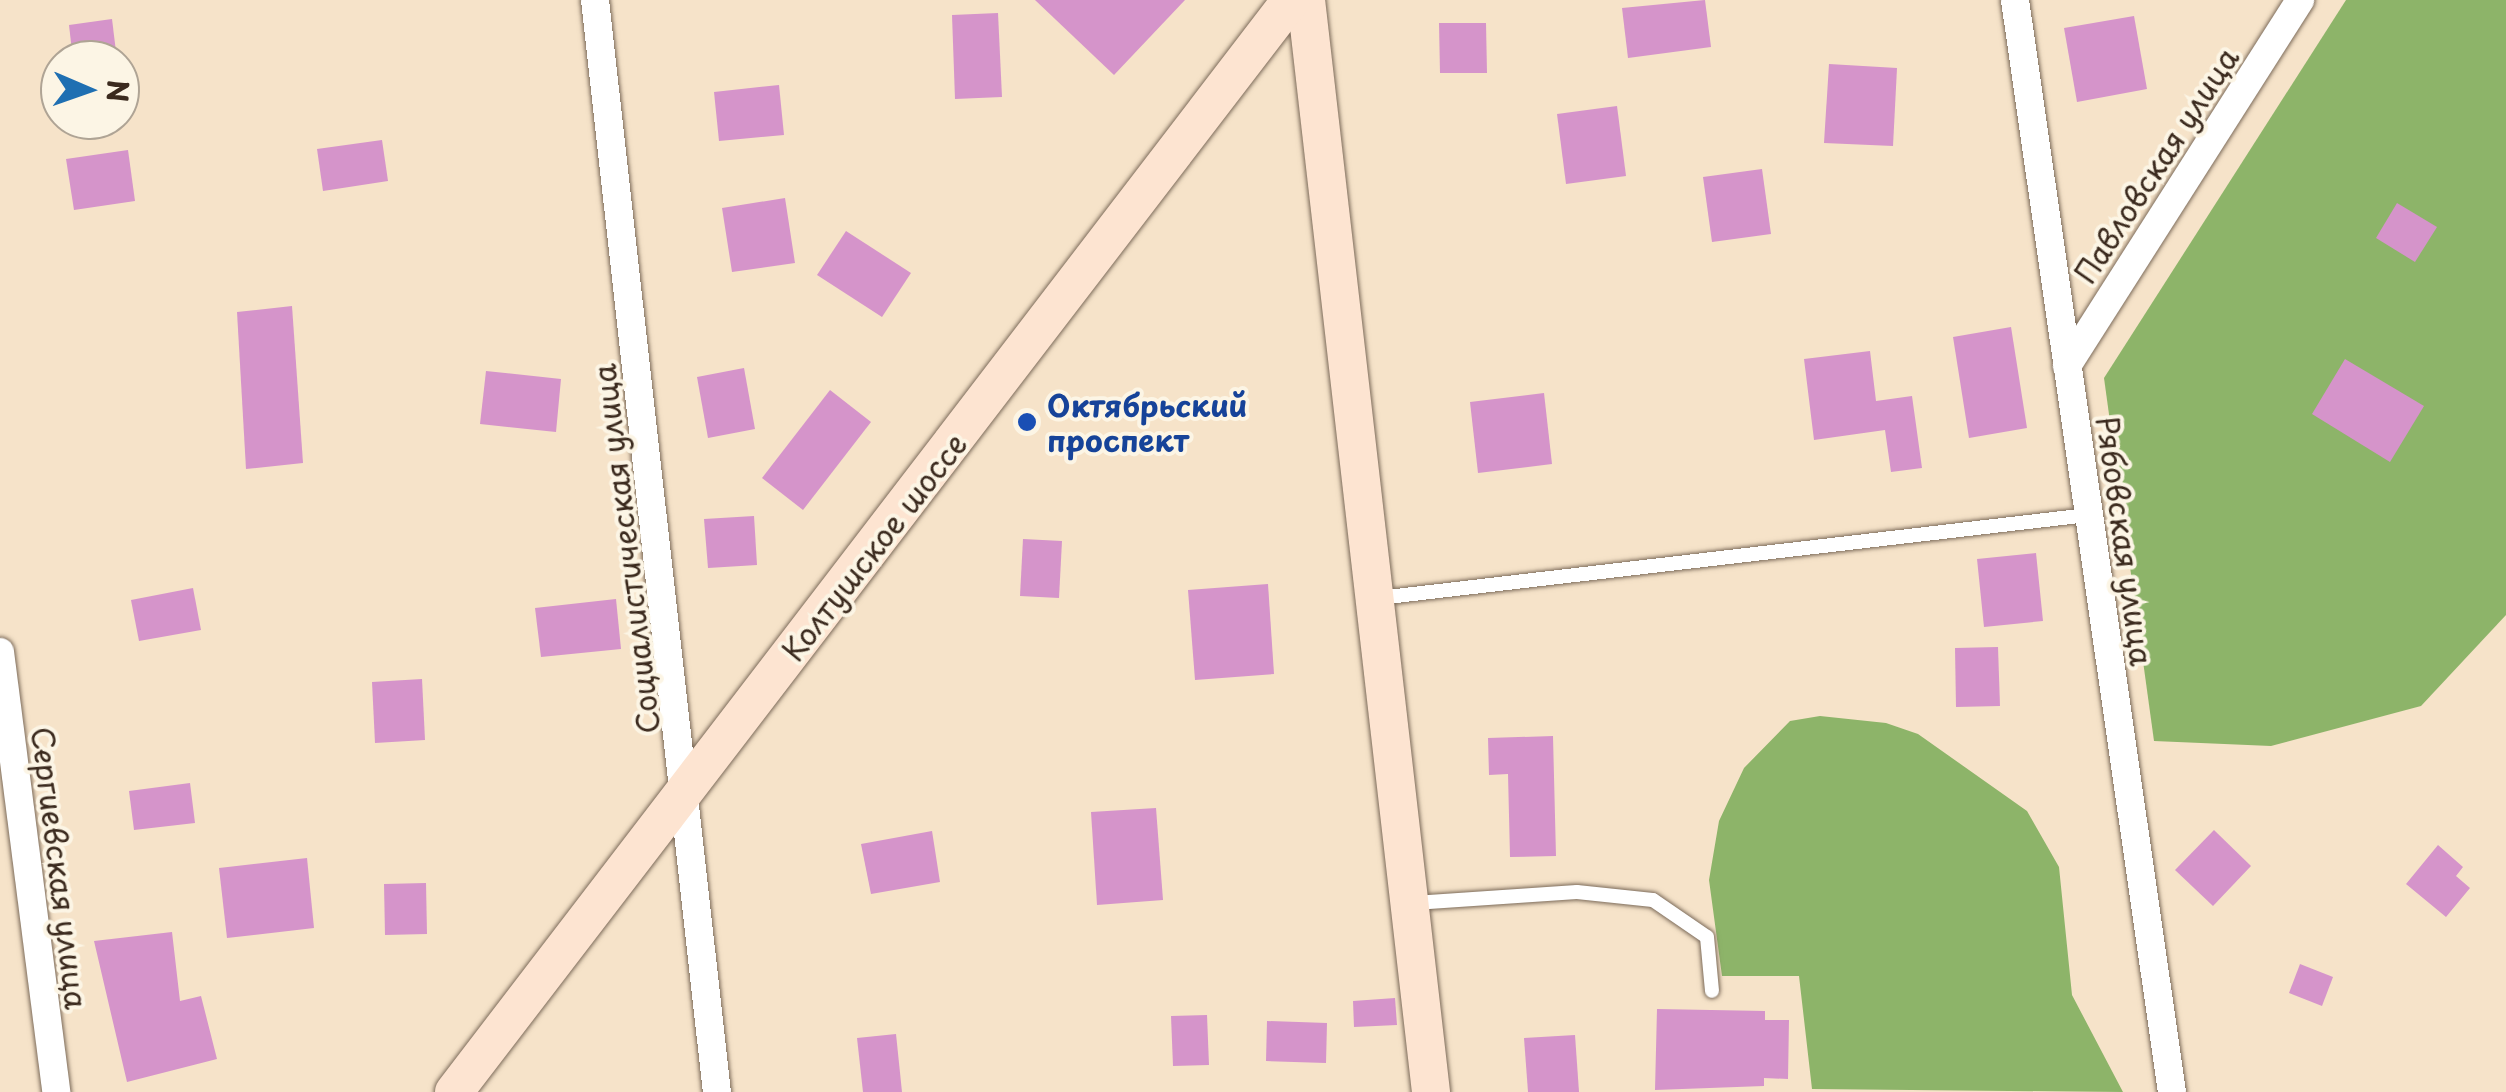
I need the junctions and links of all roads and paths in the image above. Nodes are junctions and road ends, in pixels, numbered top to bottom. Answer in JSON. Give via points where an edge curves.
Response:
{"nodes":[{"id":1,"x":596,"y":0,"type":"edge"},
{"id":2,"x":1291,"y":0,"type":"edge"},
{"id":3,"x":1306,"y":0,"type":"edge"},
{"id":4,"x":2015,"y":0,"type":"edge"},
{"id":5,"x":2300,"y":0,"type":"edge"},
{"id":6,"x":2067,"y":366,"type":"junction"},
{"id":7,"x":2088,"y":514,"type":"junction"},
{"id":8,"x":1376,"y":598,"type":"junction"},
{"id":9,"x":0,"y":652,"type":"edge"},
{"id":10,"x":686,"y":790,"type":"junction"},
{"id":11,"x":1411,"y":903,"type":"junction"},
{"id":12,"x":1712,"y":990,"type":"dead end"},
{"id":13,"x":56,"y":1092,"type":"edge"},
{"id":14,"x":454,"y":1092,"type":"edge"},
{"id":15,"x":716,"y":1092,"type":"edge"},
{"id":16,"x":1431,"y":1092,"type":"edge"},
{"id":17,"x":2172,"y":1092,"type":"edge"}],
"edges":[{"from":1,"to":10,"type":"street","name":"Социалистическая улица"},
{"from":2,"to":10,"type":"main road","name":"Колтушское шоссе"},
{"from":3,"to":8,"type":"main road"},
{"from":4,"to":6,"type":"street","name":"Рябовская улица"},
{"from":5,"to":6,"type":"street","name":"Павловская улица"},
{"from":6,"to":7,"type":"street","name":"Рябовская улица"},
{"from":7,"to":8,"type":"lane"},
{"from":7,"to":17,"type":"street","name":"Рябовская улица"},
{"from":8,"to":11,"type":"main road"},
{"from":9,"to":13,"type":"street","name":"Сергиевская улица"},
{"from":10,"to":14,"type":"main road","name":"Колтушское шоссе"},
{"from":10,"to":15,"type":"street","name":"Социалистическая улица"},
{"from":11,"to":12,"type":"lane","via":[[1577,892],[1653,900],[1707,937]]},
{"from":11,"to":16,"type":"main road"}]}
